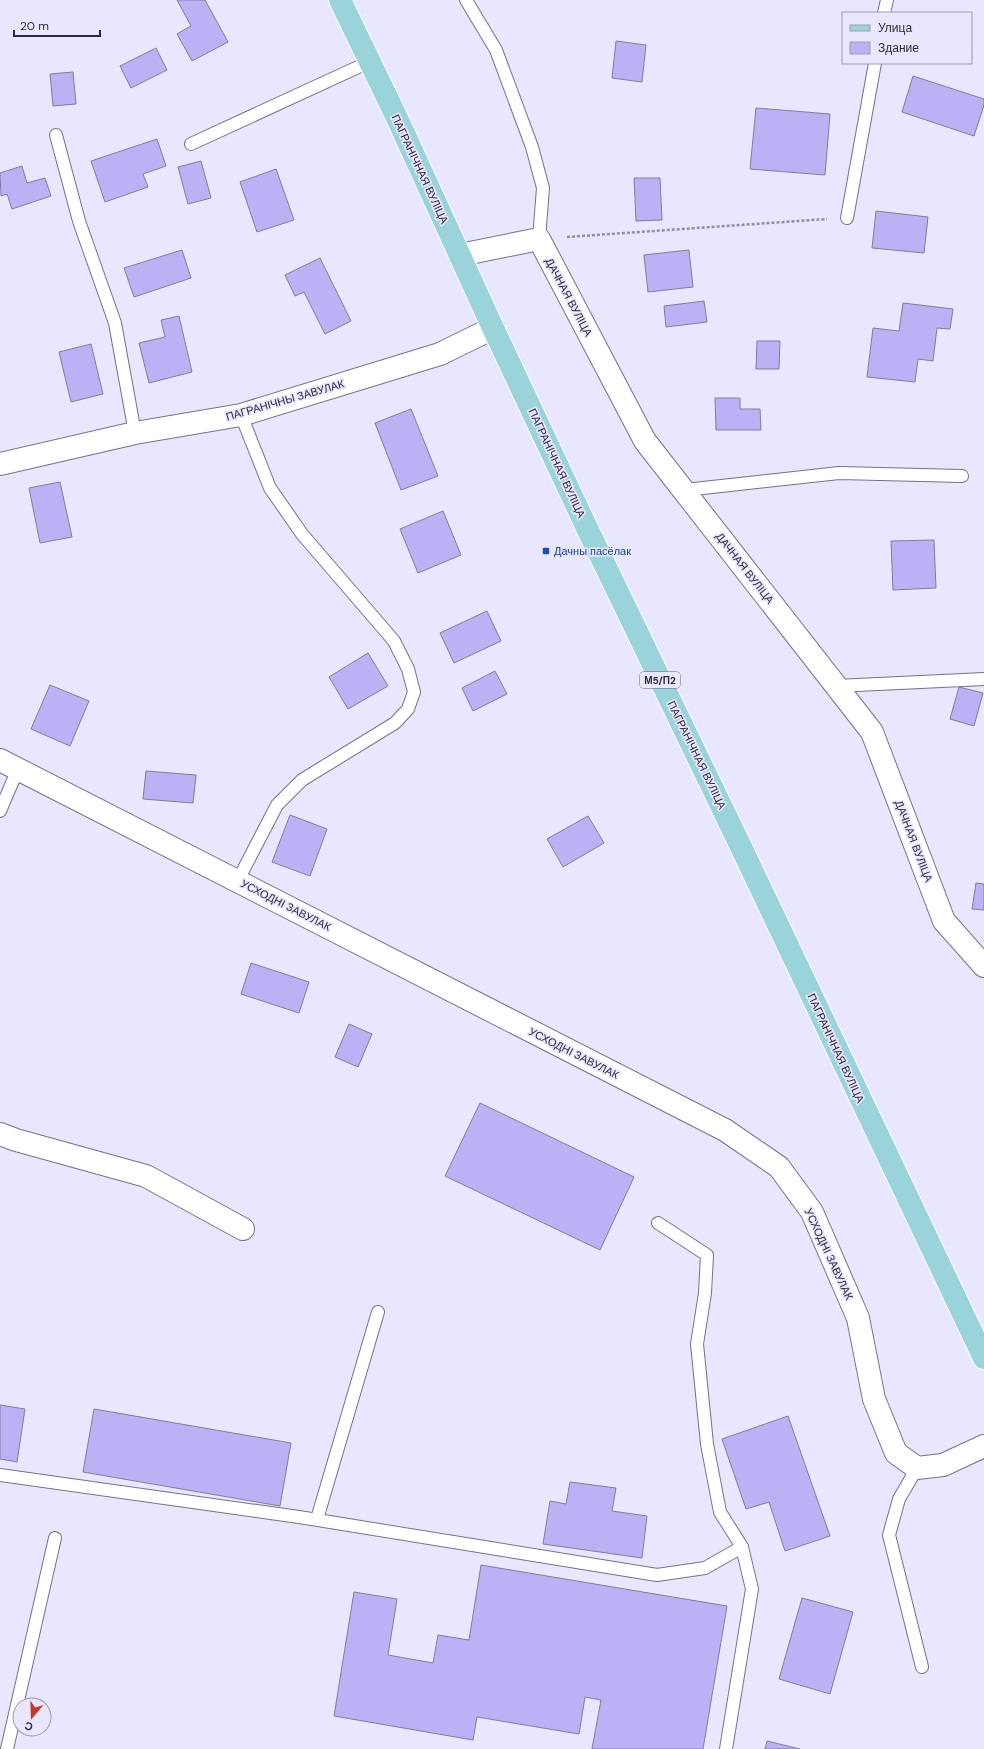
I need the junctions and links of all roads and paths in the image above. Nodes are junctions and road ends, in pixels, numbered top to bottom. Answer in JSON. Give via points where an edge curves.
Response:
{"nodes":[{"id":1,"x":340,"y":0,"type":"edge"},
{"id":2,"x":466,"y":0,"type":"edge"},
{"id":3,"x":887,"y":0,"type":"edge"},
{"id":4,"x":884,"y":12,"type":"edge"},
{"id":5,"x":369,"y":62,"type":"junction"},
{"id":6,"x":875,"y":64,"type":"edge"},
{"id":7,"x":56,"y":135,"type":"dead end"},
{"id":8,"x":191,"y":144,"type":"dead end"},
{"id":9,"x":847,"y":218,"type":"joint"},
{"id":10,"x":539,"y":239,"type":"junction"},
{"id":11,"x":460,"y":255,"type":"junction"},
{"id":12,"x":493,"y":328,"type":"junction"},
{"id":13,"x":241,"y":415,"type":"junction"},
{"id":14,"x":135,"y":433,"type":"junction"},
{"id":15,"x":0,"y":464,"type":"edge"},
{"id":16,"x":962,"y":476,"type":"dead end"},
{"id":17,"x":685,"y":490,"type":"junction"},
{"id":18,"x":984,"y":679,"type":"edge"},
{"id":19,"x":836,"y":686,"type":"junction"},
{"id":20,"x":9,"y":765,"type":"edge"},
{"id":21,"x":0,"y":811,"type":"edge"},
{"id":22,"x":238,"y":880,"type":"junction"},
{"id":23,"x":984,"y":966,"type":"edge"},
{"id":24,"x":0,"y":1134,"type":"edge"},
{"id":25,"x":658,"y":1223,"type":"dead end"},
{"id":26,"x":243,"y":1229,"type":"dead end"},
{"id":27,"x":378,"y":1312,"type":"dead end"},
{"id":28,"x":984,"y":1358,"type":"edge"},
{"id":29,"x":984,"y":1446,"type":"edge"},
{"id":30,"x":917,"y":1468,"type":"junction"},
{"id":31,"x":0,"y":1475,"type":"edge"},
{"id":32,"x":317,"y":1519,"type":"junction"},
{"id":33,"x":54,"y":1538,"type":"dead end"},
{"id":34,"x":742,"y":1547,"type":"junction"},
{"id":35,"x":922,"y":1667,"type":"dead end"},
{"id":36,"x":7,"y":1749,"type":"edge"},
{"id":37,"x":726,"y":1749,"type":"edge"}],
"edges":[{"from":1,"to":5,"type":"main road","name":"ПАГРАНІЧНАЯ ВУЛІЦА","number":"М5/П2"},
{"from":2,"to":10,"type":"lane","via":[[496,50],[532,147],[543,188]]},
{"from":3,"to":4,"type":"lane"},
{"from":5,"to":8,"type":"lane"},
{"from":5,"to":11,"type":"main road","name":"ПАГРАНІЧНАЯ ВУЛІЦА","number":"М5/П2"},
{"from":6,"to":9,"type":"lane"},
{"from":7,"to":14,"type":"lane","via":[[79,221],[115,323]]},
{"from":9,"to":10,"type":"path"},
{"from":10,"to":11,"type":"street"},
{"from":10,"to":17,"type":"street","name":"ДАЧНАЯ ВУЛІЦА","via":[[645,441]]},
{"from":11,"to":12,"type":"main road","name":"ПАГРАНІЧНАЯ ВУЛІЦА","number":"М5/П2"},
{"from":12,"to":13,"type":"street","name":"ПАГРАНІЧНЫ ЗАВУЛАК","via":[[440,354]]},
{"from":12,"to":28,"type":"main road","name":"ПАГРАНІЧНАЯ ВУЛІЦА","number":"М5/П2"},
{"from":13,"to":14,"type":"street","name":"ПАГРАНІЧНЫ ЗАВУЛАК"},
{"from":13,"to":22,"type":"lane","via":[[270,488],[302,534],[394,641],[408,669],[414,692],[408,709],[396,723],[302,780],[277,805]]},
{"from":14,"to":15,"type":"street","name":"ПАГРАНІЧНЫ ЗАВУЛАК"},
{"from":16,"to":17,"type":"lane","via":[[839,473]]},
{"from":17,"to":19,"type":"street","name":"ДАЧНАЯ ВУЛІЦА"},
{"from":18,"to":19,"type":"lane"},
{"from":19,"to":23,"type":"street","name":"ДАЧНАЯ ВУЛІЦА","via":[[872,732],[944,921]]},
{"from":20,"to":21,"type":"lane"},
{"from":20,"to":22,"type":"street","name":"УСХОДНІ ЗАВУЛАК"},
{"from":22,"to":30,"type":"street","name":"УСХОДНІ ЗАВУЛАК","via":[[726,1130],[779,1167],[812,1212],[858,1318],[874,1399],[896,1452]]},
{"from":24,"to":26,"type":"street","via":[[146,1176]]},
{"from":25,"to":34,"type":"lane","via":[[707,1255],[705,1293],[697,1344],[707,1444],[720,1512]]},
{"from":27,"to":32,"type":"lane"},
{"from":29,"to":30,"type":"street","via":[[943,1465]]},
{"from":30,"to":35,"type":"lane","via":[[899,1499],[889,1535]]},
{"from":31,"to":32,"type":"lane"},
{"from":32,"to":34,"type":"lane","via":[[657,1574],[705,1568]]},
{"from":33,"to":36,"type":"lane"},
{"from":34,"to":37,"type":"lane","via":[[752,1588]]}]}
